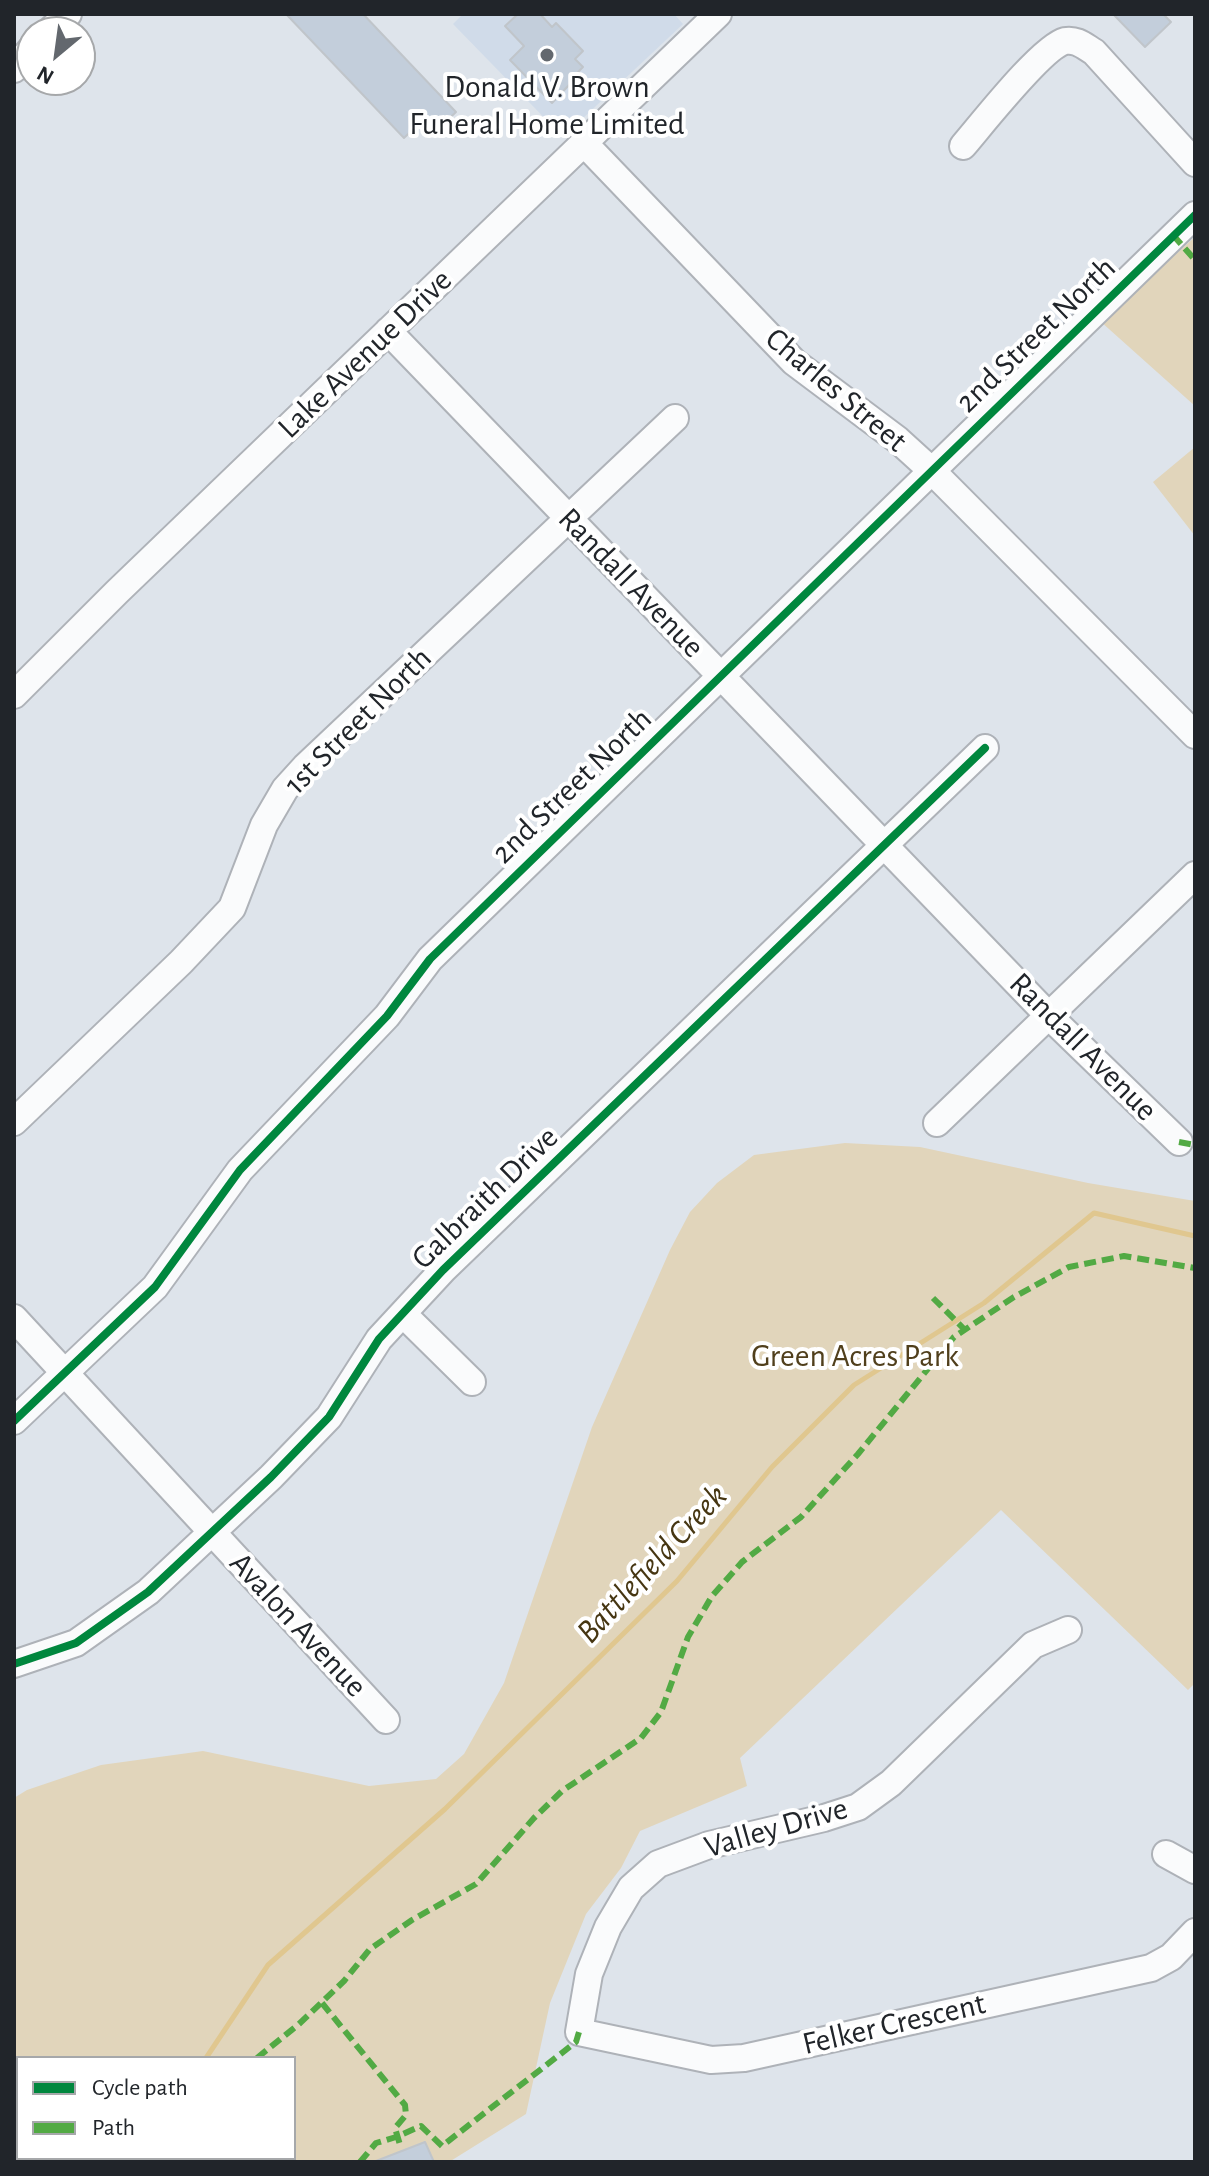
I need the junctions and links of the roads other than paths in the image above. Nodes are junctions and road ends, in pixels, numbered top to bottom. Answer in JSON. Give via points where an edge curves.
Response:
{"nodes":[{"id":1,"x":718,"y":14,"type":"edge"},
{"id":2,"x":584,"y":143,"type":"junction"},
{"id":3,"x":963,"y":146,"type":"dead end"},
{"id":4,"x":1195,"y":163,"type":"edge"},
{"id":5,"x":1195,"y":215,"type":"edge"},
{"id":6,"x":388,"y":331,"type":"junction"},
{"id":7,"x":675,"y":418,"type":"dead end"},
{"id":8,"x":931,"y":470,"type":"junction"},
{"id":9,"x":568,"y":517,"type":"junction"},
{"id":10,"x":721,"y":676,"type":"junction"},
{"id":11,"x":14,"y":695,"type":"edge"},
{"id":12,"x":1195,"y":735,"type":"edge"},
{"id":13,"x":985,"y":748,"type":"dead end"},
{"id":14,"x":885,"y":846,"type":"junction"},
{"id":15,"x":1195,"y":875,"type":"edge"},
{"id":16,"x":1050,"y":1017,"type":"junction"},
{"id":17,"x":14,"y":1122,"type":"edge"},
{"id":18,"x":937,"y":1123,"type":"dead end"},
{"id":19,"x":1179,"y":1142,"type":"dead end"},
{"id":20,"x":403,"y":1314,"type":"junction"},
{"id":21,"x":14,"y":1318,"type":"edge"},
{"id":22,"x":64,"y":1373,"type":"junction"},
{"id":23,"x":472,"y":1382,"type":"dead end"},
{"id":24,"x":14,"y":1421,"type":"edge"},
{"id":25,"x":211,"y":1532,"type":"junction"},
{"id":26,"x":1068,"y":1630,"type":"dead end"},
{"id":27,"x":14,"y":1664,"type":"edge"},
{"id":28,"x":386,"y":1720,"type":"dead end"},
{"id":29,"x":1166,"y":1854,"type":"dead end"},
{"id":30,"x":1195,"y":1870,"type":"edge"},
{"id":31,"x":1195,"y":1932,"type":"edge"},
{"id":32,"x":579,"y":2032,"type":"joint"}],
"edges":[{"from":1,"to":2,"type":"street","name":"Lake Avenue Drive"},
{"from":2,"to":6,"type":"street","name":"Lake Avenue Drive"},
{"from":2,"to":8,"type":"street","name":"Charles Street","via":[[794,362]]},
{"from":3,"to":4,"type":"street","via":[[1044,55],[1062,42],[1076,40],[1094,52]]},
{"from":5,"to":8,"type":"street","name":"2nd Street North"},
{"from":6,"to":9,"type":"street","name":"Randall Avenue"},
{"from":6,"to":11,"type":"street","name":"Lake Avenue Drive"},
{"from":7,"to":9,"type":"street","name":"1st Street North"},
{"from":8,"to":10,"type":"street","name":"2nd Street North"},
{"from":8,"to":12,"type":"street","name":"Charles Street"},
{"from":9,"to":10,"type":"street","name":"Randall Avenue"},
{"from":9,"to":17,"type":"street","name":"1st Street North","via":[[295,778],[264,825],[232,908]]},
{"from":10,"to":14,"type":"street","name":"Randall Avenue"},
{"from":10,"to":22,"type":"street","name":"2nd Street North","via":[[430,959],[387,1016],[240,1170],[155,1287]]},
{"from":13,"to":14,"type":"street","name":"Galbraith Drive"},
{"from":14,"to":16,"type":"street","name":"Randall Avenue"},
{"from":14,"to":20,"type":"street","name":"Galbraith Drive"},
{"from":15,"to":16,"type":"street"},
{"from":16,"to":18,"type":"street"},
{"from":16,"to":19,"type":"street","name":"Randall Avenue"},
{"from":20,"to":23,"type":"street","name":"Galbraith Drive"},
{"from":20,"to":25,"type":"street","name":"Galbraith Drive","via":[[379,1339],[329,1417]]},
{"from":21,"to":22,"type":"street","name":"Avalon Avenue"},
{"from":22,"to":24,"type":"street","name":"2nd Street North"},
{"from":22,"to":25,"type":"street","name":"Avalon Avenue"},
{"from":25,"to":27,"type":"street","name":"Galbraith Drive","via":[[148,1592],[76,1643]]},
{"from":25,"to":28,"type":"street","name":"Avalon Avenue"},
{"from":26,"to":32,"type":"street","name":"Valley Drive","via":[[1033,1645],[891,1783],[858,1807],[709,1845],[658,1864],[631,1888],[608,1927],[589,1974]]},
{"from":29,"to":30,"type":"street"},
{"from":31,"to":32,"type":"street","name":"Felker Crescent","via":[[1171,1957],[1151,1968],[744,2058],[711,2060]]}]}
